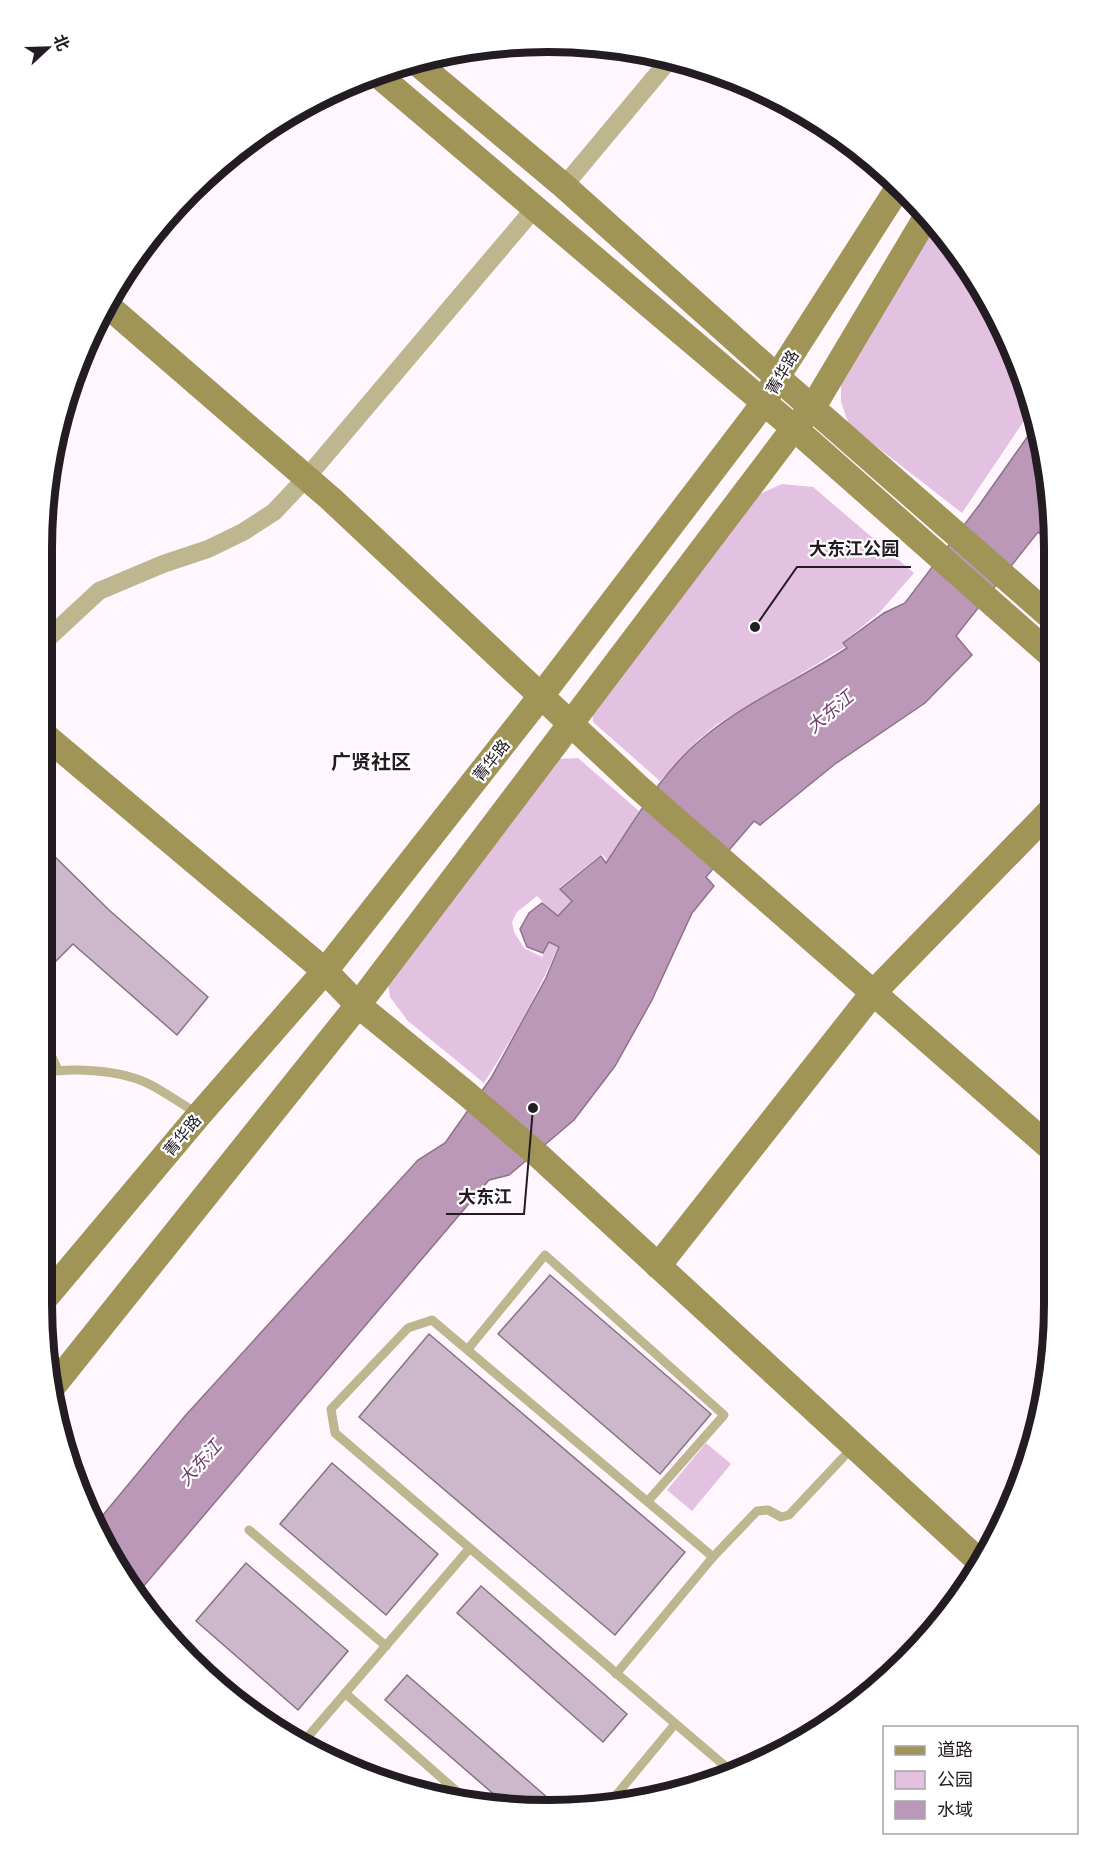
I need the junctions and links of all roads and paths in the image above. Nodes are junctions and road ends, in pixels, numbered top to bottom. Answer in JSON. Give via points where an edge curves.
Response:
{"nodes":[{"id":1,"x":664,"y":66,"type":"edge"},
{"id":2,"x":423,"y":68,"type":"edge"},
{"id":3,"x":385,"y":81,"type":"edge"},
{"id":4,"x":564,"y":186,"type":"junction"},
{"id":5,"x":894,"y":194,"type":"edge"},
{"id":6,"x":534,"y":208,"type":"junction"},
{"id":7,"x":923,"y":223,"type":"edge"},
{"id":8,"x":113,"y":311,"type":"edge"},
{"id":9,"x":777,"y":377,"type":"junction"},
{"id":10,"x":764,"y":403,"type":"junction"},
{"id":11,"x":813,"y":407,"type":"junction"},
{"id":12,"x":794,"y":428,"type":"junction"},
{"id":13,"x":307,"y":477,"type":"junction"},
{"id":14,"x":1044,"y":611,"type":"edge"},
{"id":15,"x":52,"y":635,"type":"edge"},
{"id":16,"x":1044,"y":649,"type":"edge"},
{"id":17,"x":541,"y":696,"type":"junction"},
{"id":18,"x":571,"y":724,"type":"junction"},
{"id":19,"x":52,"y":742,"type":"edge"},
{"id":20,"x":1044,"y":817,"type":"edge"},
{"id":21,"x":325,"y":971,"type":"junction"},
{"id":22,"x":873,"y":993,"type":"junction"},
{"id":23,"x":358,"y":1005,"type":"junction"},
{"id":24,"x":52,"y":1057,"type":"edge"},
{"id":25,"x":58,"y":1070,"type":"junction"},
{"id":26,"x":52,"y":1071,"type":"edge"},
{"id":27,"x":199,"y":1114,"type":"junction"},
{"id":28,"x":1044,"y":1142,"type":"edge"},
{"id":29,"x":658,"y":1266,"type":"junction"},
{"id":30,"x":52,"y":1290,"type":"edge"},
{"id":31,"x":468,"y":1349,"type":"junction"},
{"id":32,"x":59,"y":1379,"type":"edge"},
{"id":33,"x":854,"y":1446,"type":"junction"},
{"id":34,"x":648,"y":1501,"type":"junction"},
{"id":35,"x":249,"y":1530,"type":"dead end"},
{"id":36,"x":469,"y":1549,"type":"junction"},
{"id":37,"x":713,"y":1557,"type":"junction"},
{"id":38,"x":974,"y":1557,"type":"edge"},
{"id":39,"x":386,"y":1646,"type":"junction"},
{"id":40,"x":616,"y":1674,"type":"junction"},
{"id":41,"x":345,"y":1693,"type":"junction"},
{"id":42,"x":675,"y":1724,"type":"junction"},
{"id":43,"x":308,"y":1737,"type":"edge"},
{"id":44,"x":725,"y":1766,"type":"edge"},
{"id":45,"x":456,"y":1791,"type":"edge"},
{"id":46,"x":617,"y":1794,"type":"edge"}],
"edges":[{"from":1,"to":4,"type":"street"},
{"from":2,"to":4,"type":"street"},
{"from":3,"to":6,"type":"street"},
{"from":4,"to":9,"type":"street"},
{"from":5,"to":9,"type":"street","name":"菁华路"},
{"from":6,"to":10,"type":"street"},
{"from":6,"to":13,"type":"street"},
{"from":7,"to":11,"type":"street"},
{"from":8,"to":13,"type":"street"},
{"from":9,"to":10,"type":"street","name":"菁华路"},
{"from":9,"to":11,"type":"street"},
{"from":10,"to":12,"type":"street"},
{"from":10,"to":17,"type":"street","name":"菁华路"},
{"from":11,"to":12,"type":"street"},
{"from":11,"to":14,"type":"street"},
{"from":12,"to":16,"type":"street"},
{"from":12,"to":18,"type":"street"},
{"from":13,"to":15,"type":"street","via":[[274,512],[243,532],[99,591]]},
{"from":13,"to":17,"type":"street"},
{"from":17,"to":18,"type":"street"},
{"from":17,"to":21,"type":"street","name":"菁华路"},
{"from":18,"to":22,"type":"street"},
{"from":18,"to":23,"type":"street"},
{"from":19,"to":21,"type":"street"},
{"from":20,"to":22,"type":"street"},
{"from":21,"to":23,"type":"street"},
{"from":21,"to":27,"type":"street","name":"菁华路"},
{"from":22,"to":28,"type":"street"},
{"from":22,"to":29,"type":"street"},
{"from":23,"to":29,"type":"street","via":[[538,1155]]},
{"from":23,"to":32,"type":"street"},
{"from":24,"to":25,"type":"lane"},
{"from":25,"to":26,"type":"lane"},
{"from":25,"to":27,"type":"lane","via":[[105,1072],[147,1083]]},
{"from":27,"to":30,"type":"street","name":"菁华路"},
{"from":29,"to":33,"type":"street"},
{"from":31,"to":34,"type":"lane"},
{"from":31,"to":34,"type":"lane","via":[[545,1255],[724,1414]]},
{"from":31,"to":36,"type":"lane","via":[[432,1320],[408,1328],[331,1409],[335,1433]]},
{"from":33,"to":37,"type":"lane","via":[[789,1515],[757,1511]]},
{"from":33,"to":38,"type":"street"},
{"from":34,"to":37,"type":"lane"},
{"from":35,"to":39,"type":"lane"},
{"from":36,"to":39,"type":"lane"},
{"from":36,"to":40,"type":"lane"},
{"from":37,"to":40,"type":"lane"},
{"from":39,"to":41,"type":"lane"},
{"from":40,"to":42,"type":"lane"},
{"from":41,"to":43,"type":"lane"},
{"from":41,"to":45,"type":"lane"},
{"from":42,"to":44,"type":"lane"},
{"from":42,"to":46,"type":"lane"}]}
